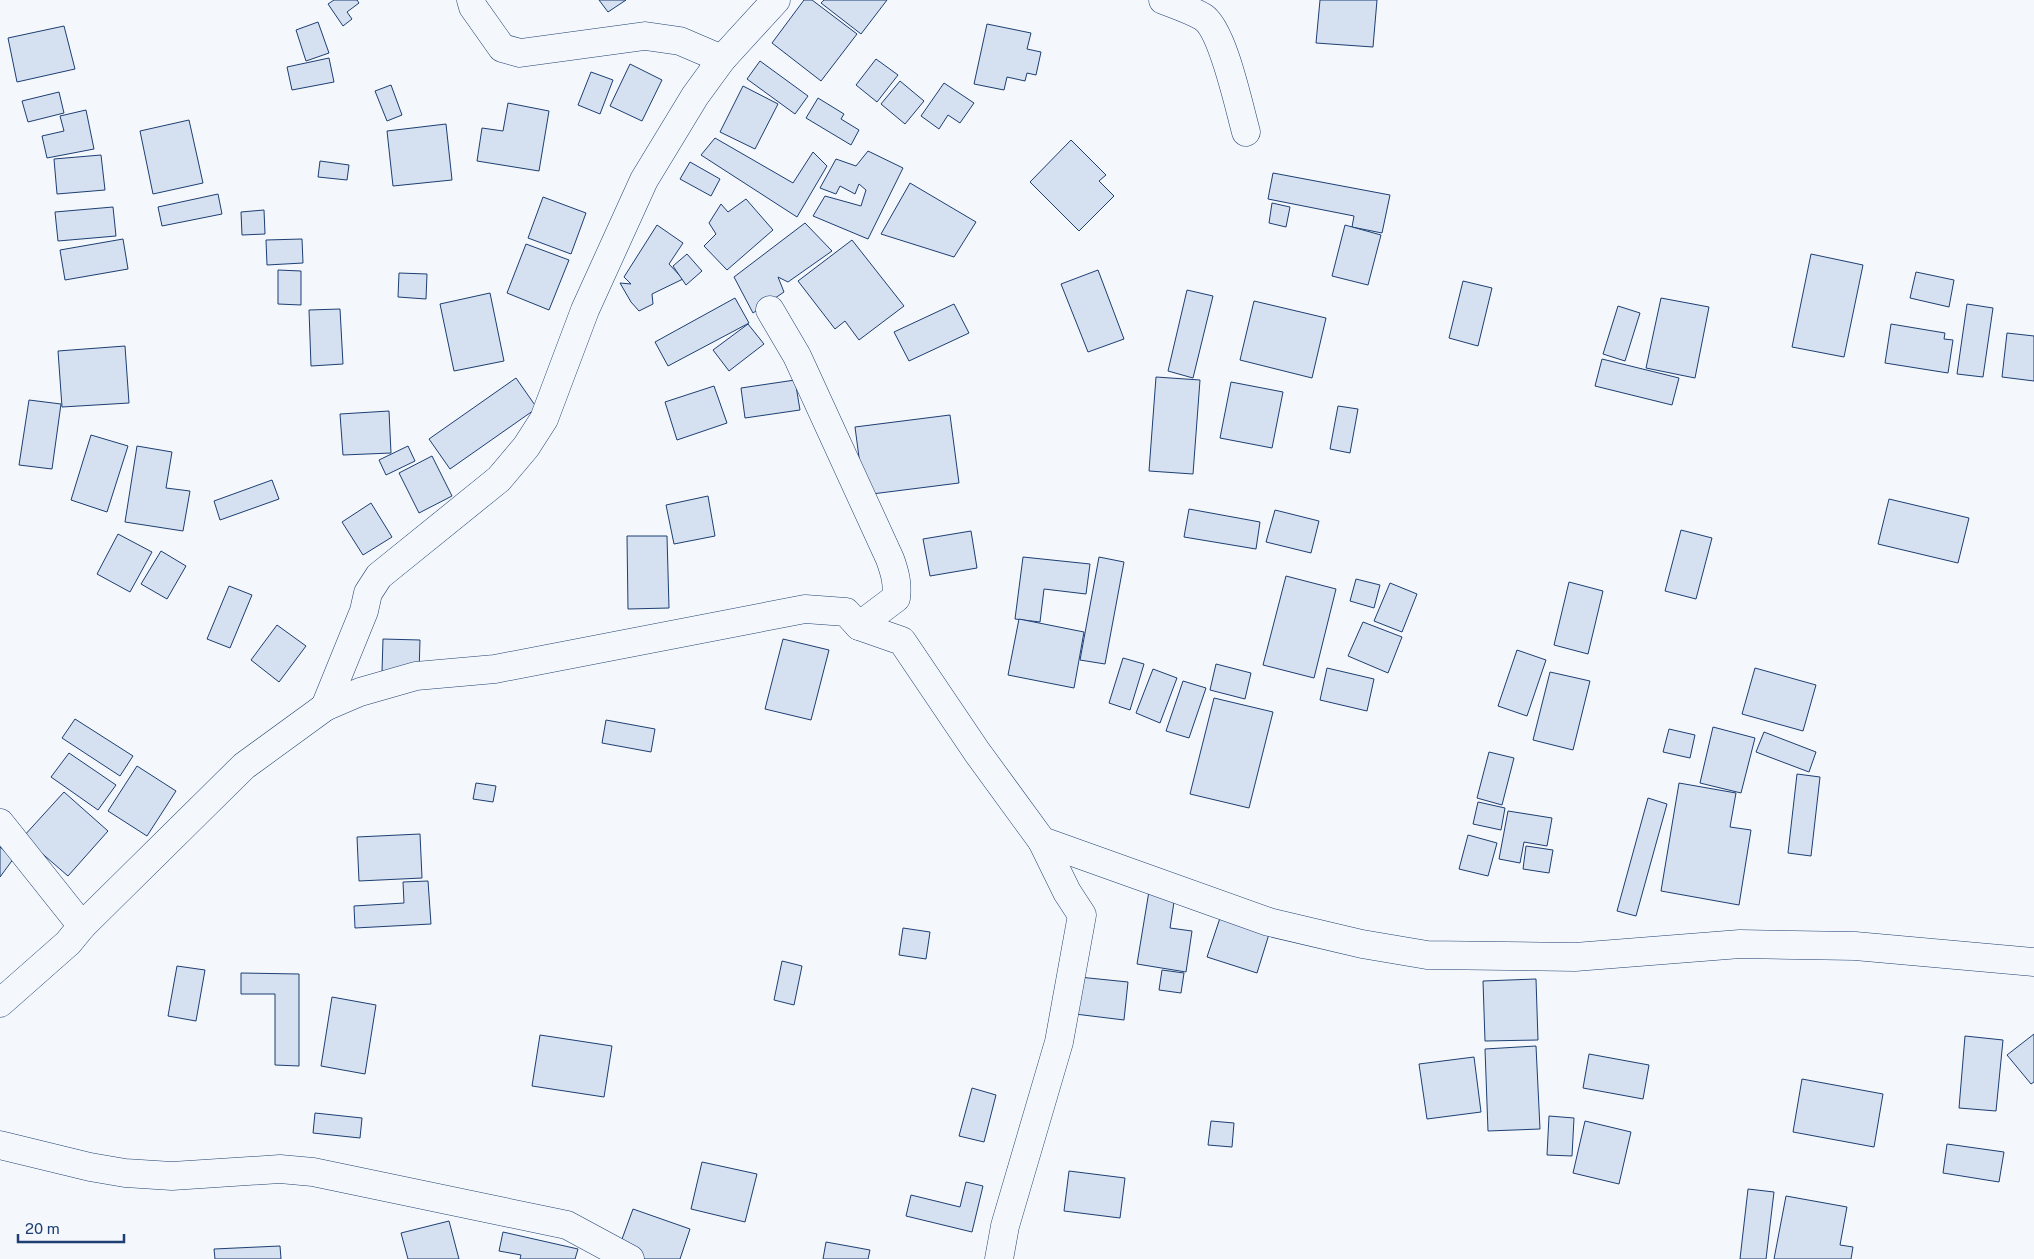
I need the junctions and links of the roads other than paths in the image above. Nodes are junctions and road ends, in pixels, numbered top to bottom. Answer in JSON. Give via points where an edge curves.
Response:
{"nodes":[{"id":1,"x":471,"y":0,"type":"edge"},
{"id":2,"x":776,"y":0,"type":"edge"},
{"id":3,"x":1163,"y":0,"type":"edge"},
{"id":4,"x":722,"y":59,"type":"junction"},
{"id":5,"x":1246,"y":132,"type":"dead end"},
{"id":6,"x":770,"y":310,"type":"dead end"},
{"id":7,"x":859,"y":626,"type":"junction"},
{"id":8,"x":325,"y":707,"type":"junction"},
{"id":9,"x":0,"y":823,"type":"edge"},
{"id":10,"x":1042,"y":841,"type":"junction"},
{"id":11,"x":82,"y":926,"type":"junction"},
{"id":12,"x":2034,"y":962,"type":"edge"},
{"id":13,"x":0,"y":1003,"type":"edge"},
{"id":14,"x":0,"y":1145,"type":"edge"},
{"id":15,"x":630,"y":1259,"type":"edge"},
{"id":16,"x":1000,"y":1259,"type":"edge"}],
"edges":[{"from":1,"to":4,"type":"street","via":[[502,48],[520,53],[645,36],[680,42]]},
{"from":2,"to":4,"type":"street"},
{"from":3,"to":5,"type":"street","via":[[1204,18],[1217,36]]},
{"from":4,"to":8,"type":"street","via":[[694,96],[644,180],[585,310],[544,418],[498,479],[379,576],[368,593],[364,611]]},
{"from":6,"to":7,"type":"street","via":[[797,356],[894,572],[896,598]]},
{"from":7,"to":8,"type":"street","via":[[846,612],[805,609],[495,669],[416,676],[360,692]]},
{"from":7,"to":10,"type":"street","via":[[902,642]]},
{"from":8,"to":11,"type":"street","via":[[244,766]]},
{"from":9,"to":11,"type":"street"},
{"from":10,"to":12,"type":"street","via":[[1269,922],[1362,944],[1427,955],[1575,957],[1740,944],[1855,946]]},
{"from":10,"to":16,"type":"street","via":[[1082,915],[1059,1042],[1005,1226]]},
{"from":11,"to":13,"type":"street","via":[[68,943]]},
{"from":14,"to":15,"type":"street","via":[[125,1173],[172,1176],[280,1169],[312,1172],[567,1225]]}]}
